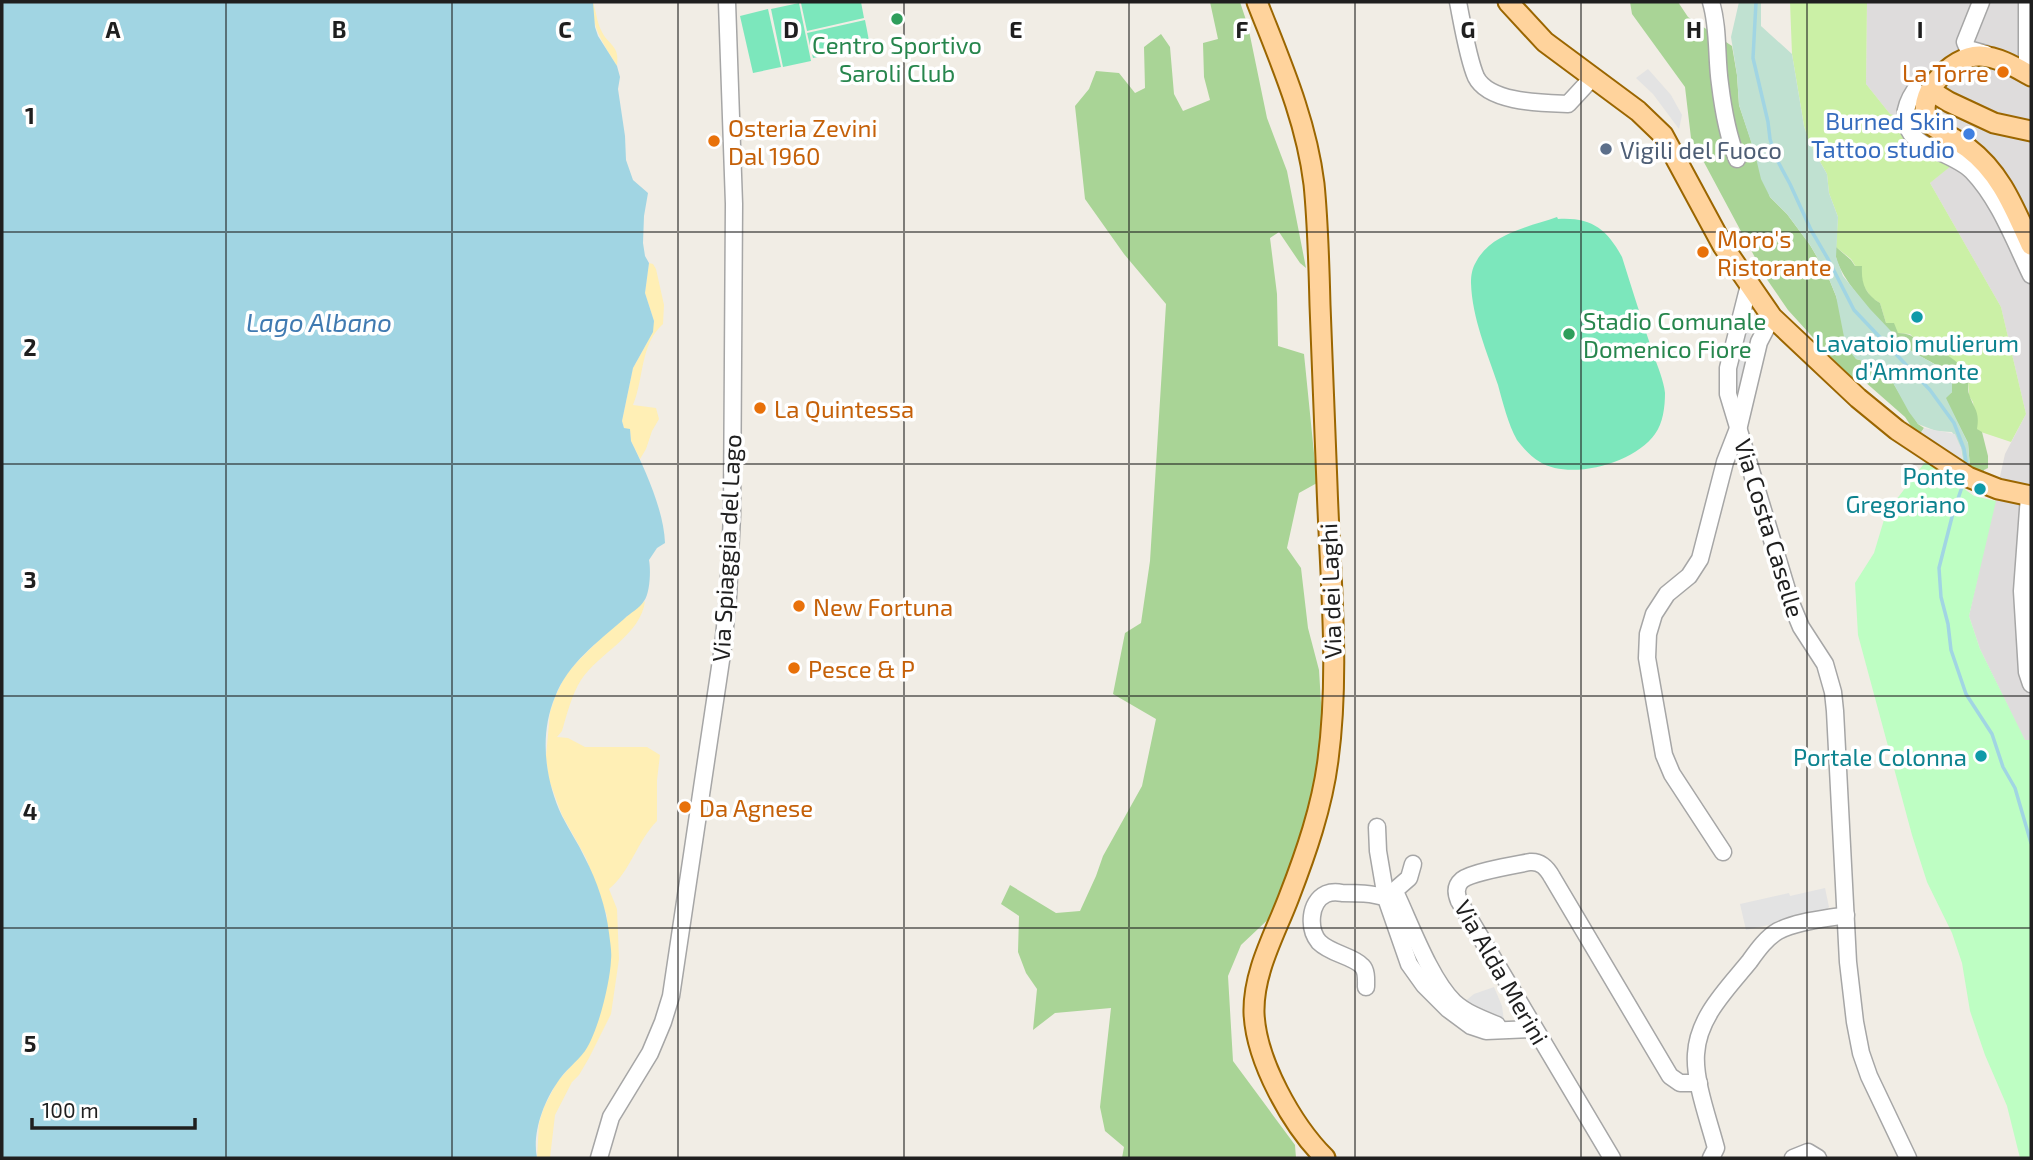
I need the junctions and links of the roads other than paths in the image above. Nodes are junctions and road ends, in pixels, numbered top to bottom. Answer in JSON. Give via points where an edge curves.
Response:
{"nodes":[{"id":1,"x":727,"y":2,"type":"edge"},
{"id":2,"x":1257,"y":2,"type":"edge"},
{"id":3,"x":1458,"y":2,"type":"edge"},
{"id":4,"x":1508,"y":2,"type":"edge"},
{"id":5,"x":1711,"y":2,"type":"edge"},
{"id":6,"x":1981,"y":2,"type":"edge"},
{"id":7,"x":2027,"y":2,"type":"edge"},
{"id":8,"x":2029,"y":61,"type":"edge"},
{"id":9,"x":1592,"y":78,"type":"junction"},
{"id":10,"x":1923,"y":90,"type":"junction"},
{"id":11,"x":2031,"y":131,"type":"edge"},
{"id":12,"x":1737,"y":159,"type":"dead end"},
{"id":13,"x":2031,"y":245,"type":"edge"},
{"id":14,"x":2031,"y":275,"type":"edge"},
{"id":15,"x":1749,"y":285,"type":"junction"},
{"id":16,"x":1772,"y":317,"type":"junction"},
{"id":17,"x":1739,"y":426,"type":"junction"},
{"id":18,"x":2030,"y":496,"type":"edge"},
{"id":19,"x":2031,"y":684,"type":"edge"},
{"id":20,"x":1377,"y":827,"type":"dead end"},
{"id":21,"x":1723,"y":852,"type":"dead end"},
{"id":22,"x":1413,"y":864,"type":"dead end"},
{"id":23,"x":1391,"y":897,"type":"junction"},
{"id":24,"x":1846,"y":915,"type":"junction"},
{"id":25,"x":1366,"y":987,"type":"dead end"},
{"id":26,"x":1534,"y":1029,"type":"junction"},
{"id":27,"x":1699,"y":1083,"type":"junction"},
{"id":28,"x":1715,"y":1155,"type":"edge"},
{"id":29,"x":599,"y":1158,"type":"edge"},
{"id":30,"x":1324,"y":1158,"type":"edge"},
{"id":31,"x":1612,"y":1158,"type":"edge"},
{"id":32,"x":1793,"y":1158,"type":"edge"},
{"id":33,"x":1818,"y":1158,"type":"edge"},
{"id":34,"x":1908,"y":1158,"type":"edge"}],
"edges":[{"from":1,"to":29,"type":"street","name":"Via Spiaggia del Lago","via":[[734,215],[732,515],[726,625],[671,996],[650,1053],[611,1117]]},
{"from":2,"to":30,"type":"main road","name":"Via dei Laghi","via":[[1300,116],[1314,184],[1333,677],[1322,792],[1305,853],[1262,965],[1255,1024],[1278,1088]]},
{"from":3,"to":9,"type":"street","via":[[1477,79],[1495,94],[1568,104]]},
{"from":4,"to":9,"type":"main road","via":[[1545,42]]},
{"from":5,"to":12,"type":"street","via":[[1720,85]]},
{"from":6,"to":8,"type":"street","via":[[1965,46]]},
{"from":7,"to":8,"type":"street"},
{"from":8,"to":10,"type":"main road","via":[[1971,57],[1950,67]]},
{"from":9,"to":15,"type":"main road","via":[[1663,135]]},
{"from":10,"to":11,"type":"main road","via":[[1994,123]]},
{"from":10,"to":13,"type":"main road","via":[[1927,122],[1989,167],[2009,196]]},
{"from":10,"to":14,"type":"street","via":[[1909,98],[1905,111],[1909,131],[1917,141],[1971,170],[1993,200]]},
{"from":15,"to":16,"type":"main road"},
{"from":15,"to":17,"type":"street","name":"Via Costa Caselle","via":[[1727,377]]},
{"from":16,"to":17,"type":"street","via":[[1759,342]]},
{"from":16,"to":18,"type":"main road","via":[[1867,406],[1949,470],[1981,484]]},
{"from":17,"to":21,"type":"street","via":[[1700,559],[1654,614],[1647,658],[1664,755]]},
{"from":17,"to":24,"type":"street","name":"Via Costa Caselle","via":[[1791,603],[1825,664],[1833,692]]},
{"from":18,"to":19,"type":"street","via":[[2022,591]]},
{"from":20,"to":23,"type":"street","via":[[1378,851]]},
{"from":22,"to":23,"type":"street","via":[[1409,878]]},
{"from":23,"to":25,"type":"street","via":[[1329,893],[1311,916],[1312,930],[1320,942],[1363,966]]},
{"from":23,"to":26,"type":"street","via":[[1406,959],[1448,1009],[1486,1031]]},
{"from":24,"to":27,"type":"street","via":[[1787,928],[1765,942],[1701,1029],[1696,1054]]},
{"from":24,"to":34,"type":"street","name":"Via Costa Caselle","via":[[1858,1041],[1875,1091]]},
{"from":26,"to":27,"type":"street","name":"Via Alda Merini","via":[[1457,892],[1467,877],[1534,862],[1550,874],[1670,1076],[1680,1083]]},
{"from":26,"to":31,"type":"street","name":"Via Alda Merini"},
{"from":27,"to":28,"type":"street"},
{"from":32,"to":33,"type":"street","via":[[1805,1152]]}]}
